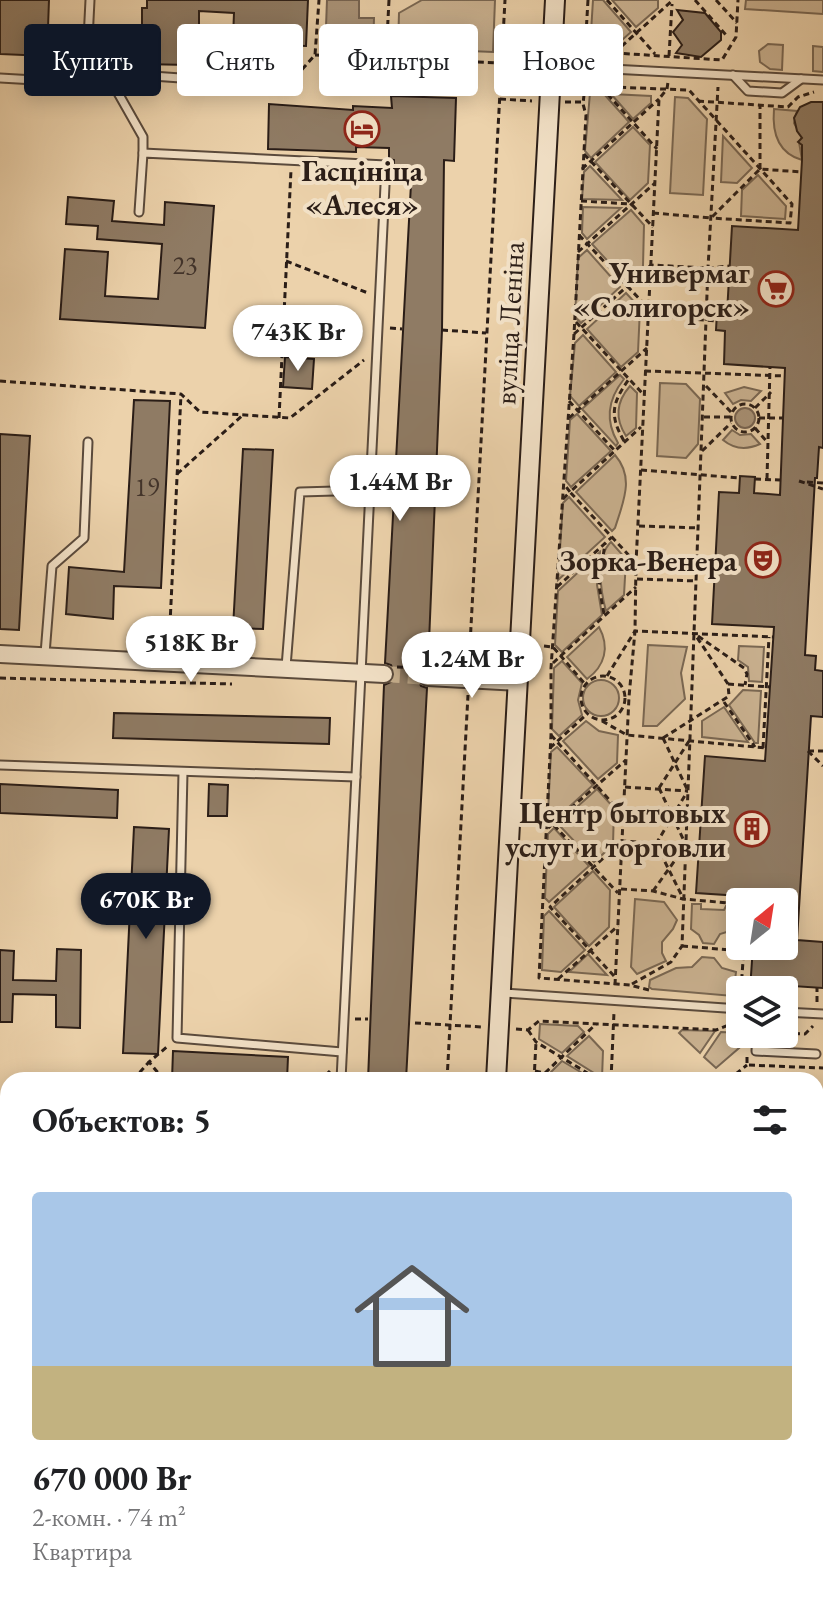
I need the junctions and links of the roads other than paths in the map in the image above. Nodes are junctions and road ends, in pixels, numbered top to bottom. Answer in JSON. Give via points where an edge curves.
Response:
{"nodes":[{"id":1,"x":90,"y":0,"type":"edge"},
{"id":2,"x":555,"y":0,"type":"edge"},
{"id":3,"x":89,"y":24,"type":"edge"},
{"id":4,"x":554,"y":24,"type":"edge"},
{"id":5,"x":623,"y":70,"type":"edge"},
{"id":6,"x":733,"y":75,"type":"junction"},
{"id":7,"x":0,"y":78,"type":"edge"},
{"id":8,"x":24,"y":79,"type":"edge"},
{"id":9,"x":801,"y":79,"type":"junction"},
{"id":10,"x":823,"y":80,"type":"edge"},
{"id":11,"x":119,"y":96,"type":"edge"},
{"id":12,"x":549,"y":96,"type":"edge"},
{"id":13,"x":143,"y":153,"type":"junction"},
{"id":14,"x":139,"y":212,"type":"dead end"},
{"id":15,"x":88,"y":442,"type":"dead end"},
{"id":16,"x":370,"y":490,"type":"junction"},
{"id":17,"x":0,"y":654,"type":"edge"},
{"id":18,"x":45,"y":657,"type":"junction"},
{"id":19,"x":286,"y":669,"type":"junction"},
{"id":20,"x":361,"y":673,"type":"junction"},
{"id":21,"x":384,"y":674,"type":"tunnel mouth"},
{"id":22,"x":428,"y":677,"type":"tunnel mouth"},
{"id":23,"x":518,"y":682,"type":"junction"},
{"id":24,"x":0,"y":765,"type":"edge"},
{"id":25,"x":183,"y":772,"type":"junction"},
{"id":26,"x":356,"y":777,"type":"junction"},
{"id":27,"x":501,"y":993,"type":"junction"},
{"id":28,"x":726,"y":1008,"type":"edge"},
{"id":29,"x":798,"y":1013,"type":"edge"},
{"id":30,"x":823,"y":1014,"type":"edge"},
{"id":31,"x":756,"y":1048,"type":"edge"},
{"id":32,"x":342,"y":1052,"type":"junction"},
{"id":33,"x":816,"y":1054,"type":"dead end"},
{"id":34,"x":341,"y":1072,"type":"edge"},
{"id":35,"x":496,"y":1072,"type":"edge"}],
"edges":[{"from":1,"to":3,"type":"lane"},
{"from":2,"to":4,"type":"main road","name":"вуліца Леніна"},
{"from":5,"to":6,"type":"lane"},
{"from":6,"to":9,"type":"lane"},
{"from":6,"to":9,"type":"lane","via":[[748,91],[782,93]]},
{"from":7,"to":8,"type":"lane"},
{"from":9,"to":10,"type":"lane"},
{"from":11,"to":13,"type":"lane","via":[[143,137]]},
{"from":12,"to":23,"type":"main road","name":"вуліца Леніна"},
{"from":13,"to":14,"type":"lane"},
{"from":13,"to":16,"type":"lane","via":[[386,165]]},
{"from":15,"to":18,"type":"lane","via":[[84,538],[52,566]]},
{"from":16,"to":19,"type":"lane","via":[[300,492]]},
{"from":16,"to":20,"type":"lane"},
{"from":17,"to":18,"type":"street"},
{"from":18,"to":19,"type":"street"},
{"from":19,"to":20,"type":"street"},
{"from":20,"to":21,"type":"street"},
{"from":20,"to":26,"type":"lane"},
{"from":22,"to":23,"type":"street"},
{"from":23,"to":27,"type":"main road","name":"вуліца Леніна"},
{"from":24,"to":25,"type":"lane"},
{"from":25,"to":26,"type":"lane"},
{"from":25,"to":32,"type":"lane","via":[[177,1038]]},
{"from":26,"to":32,"type":"lane"},
{"from":27,"to":28,"type":"lane"},
{"from":27,"to":35,"type":"main road","name":"вуліца Леніна"},
{"from":29,"to":30,"type":"lane"},
{"from":31,"to":33,"type":"lane"},
{"from":32,"to":34,"type":"lane"}]}
